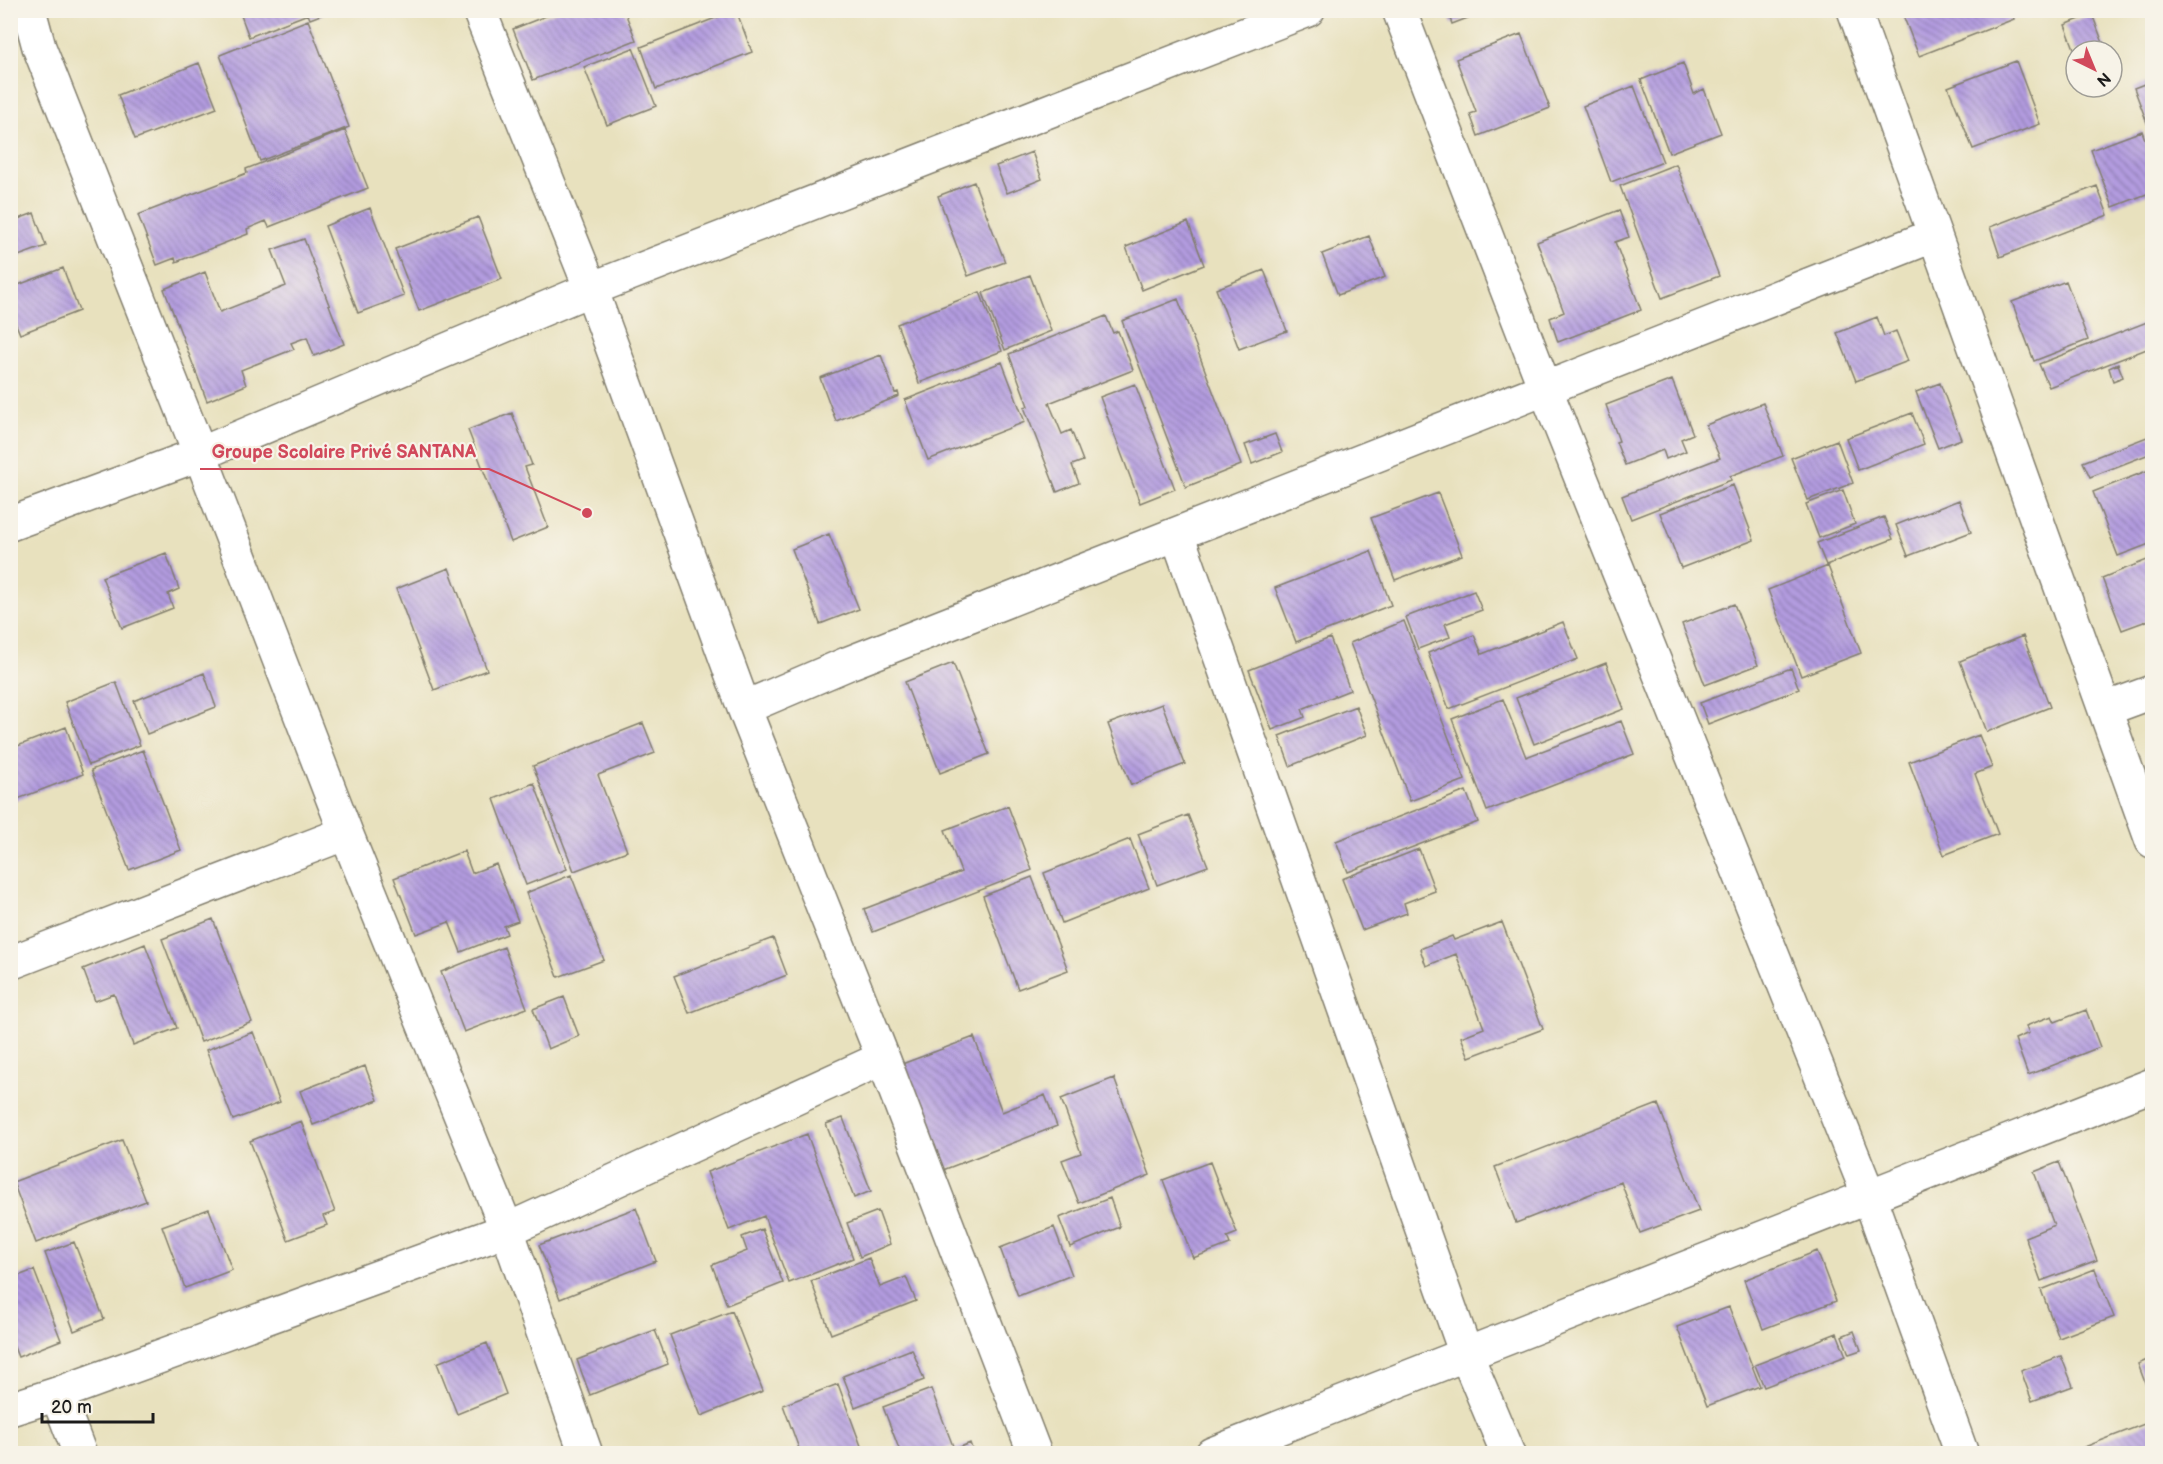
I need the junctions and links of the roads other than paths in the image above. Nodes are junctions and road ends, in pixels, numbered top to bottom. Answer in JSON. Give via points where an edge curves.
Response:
{"nodes":[{"id":1,"x":29,"y":10,"type":"edge"},
{"id":2,"x":478,"y":10,"type":"edge"},
{"id":3,"x":1308,"y":10,"type":"edge"},
{"id":4,"x":1399,"y":10,"type":"edge"},
{"id":5,"x":1854,"y":10,"type":"edge"},
{"id":6,"x":1935,"y":235,"type":"junction"},
{"id":7,"x":591,"y":289,"type":"junction"},
{"id":8,"x":1545,"y":388,"type":"junction"},
{"id":9,"x":200,"y":454,"type":"junction"},
{"id":10,"x":10,"y":524,"type":"edge"},
{"id":11,"x":1178,"y":534,"type":"junction"},
{"id":12,"x":2152,"y":692,"type":"edge"},
{"id":13,"x":744,"y":708,"type":"junction"},
{"id":14,"x":2106,"y":709,"type":"junction"},
{"id":15,"x":346,"y":833,"type":"junction"},
{"id":16,"x":2152,"y":841,"type":"edge"},
{"id":17,"x":10,"y":963,"type":"edge"},
{"id":18,"x":883,"y":1058,"type":"junction"},
{"id":19,"x":2152,"y":1085,"type":"edge"},
{"id":20,"x":1869,"y":1196,"type":"junction"},
{"id":21,"x":507,"y":1230,"type":"junction"},
{"id":22,"x":1466,"y":1354,"type":"junction"},
{"id":23,"x":57,"y":1394,"type":"junction"},
{"id":24,"x":10,"y":1409,"type":"edge"},
{"id":25,"x":80,"y":1454,"type":"edge"},
{"id":26,"x":586,"y":1454,"type":"edge"},
{"id":27,"x":1035,"y":1454,"type":"edge"},
{"id":28,"x":1212,"y":1454,"type":"edge"},
{"id":29,"x":1508,"y":1454,"type":"edge"},
{"id":30,"x":1962,"y":1454,"type":"edge"}],
"edges":[{"from":1,"to":9,"type":"street","via":[[39,47]]},
{"from":2,"to":7,"type":"street"},
{"from":3,"to":7,"type":"street"},
{"from":4,"to":8,"type":"street"},
{"from":5,"to":6,"type":"street"},
{"from":6,"to":8,"type":"street"},
{"from":6,"to":14,"type":"street"},
{"from":7,"to":9,"type":"street"},
{"from":7,"to":13,"type":"street"},
{"from":8,"to":11,"type":"street"},
{"from":8,"to":20,"type":"street"},
{"from":9,"to":10,"type":"street"},
{"from":9,"to":15,"type":"street"},
{"from":11,"to":13,"type":"street"},
{"from":11,"to":22,"type":"street"},
{"from":12,"to":14,"type":"street"},
{"from":13,"to":18,"type":"street"},
{"from":14,"to":16,"type":"street"},
{"from":15,"to":17,"type":"street"},
{"from":15,"to":21,"type":"street"},
{"from":18,"to":21,"type":"street"},
{"from":18,"to":27,"type":"street"},
{"from":19,"to":20,"type":"street"},
{"from":20,"to":22,"type":"street"},
{"from":20,"to":30,"type":"street"},
{"from":21,"to":23,"type":"street"},
{"from":21,"to":26,"type":"street"},
{"from":22,"to":28,"type":"street"},
{"from":22,"to":29,"type":"street"},
{"from":23,"to":24,"type":"street"},
{"from":23,"to":25,"type":"street"}]}
